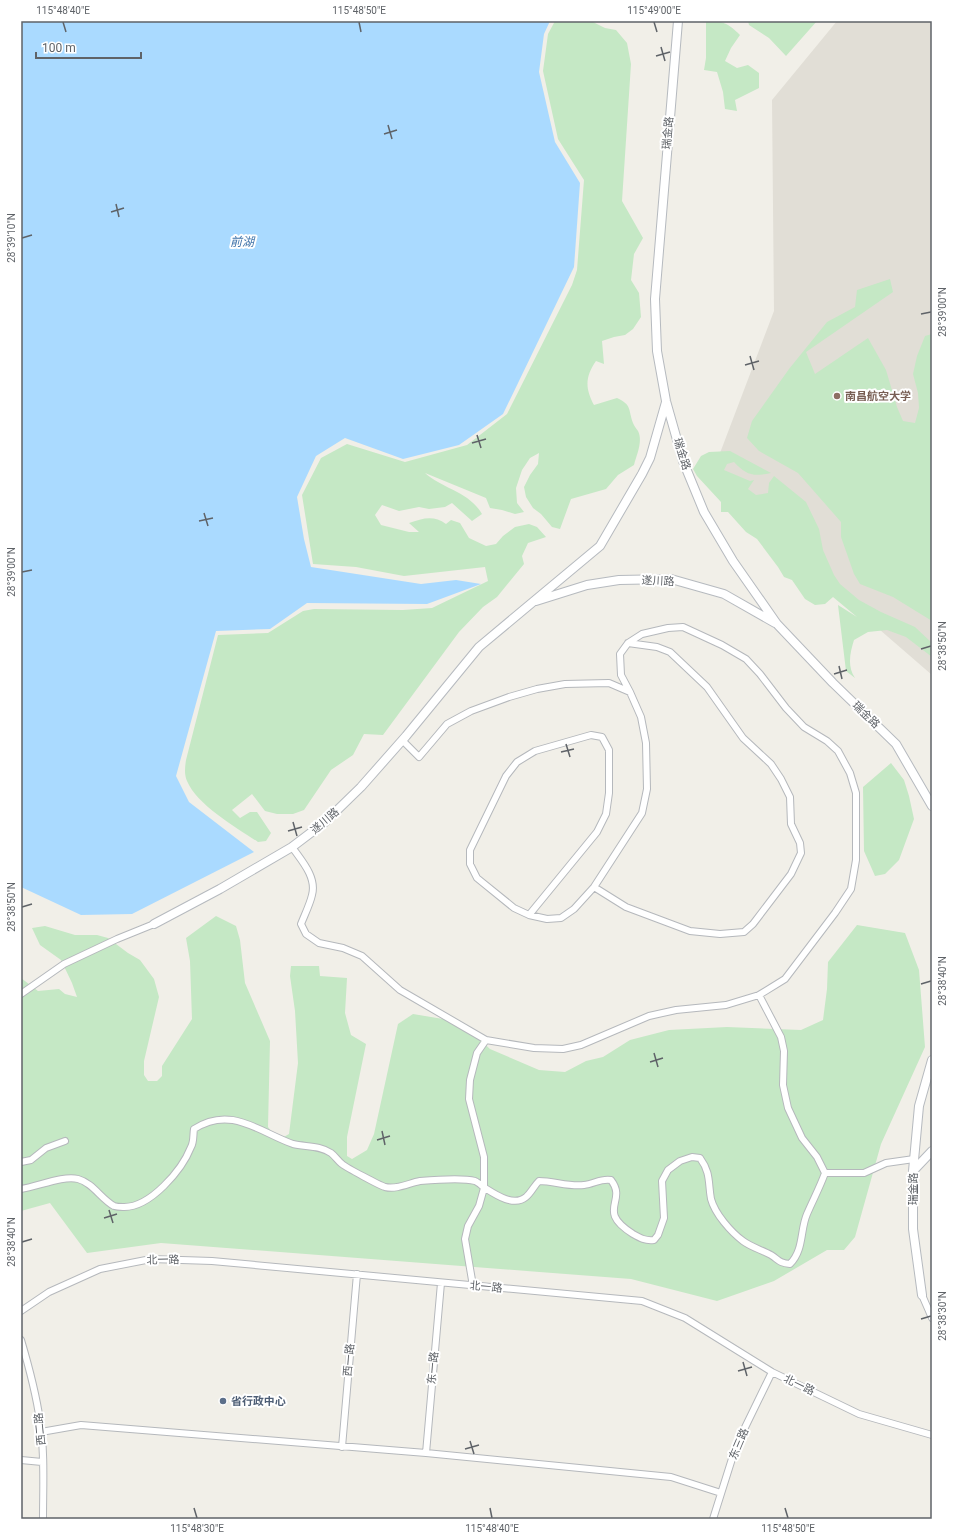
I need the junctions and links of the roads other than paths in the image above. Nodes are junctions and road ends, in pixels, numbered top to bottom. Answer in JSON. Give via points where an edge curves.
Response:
{"nodes":[{"id":1,"x":678,"y":21,"type":"edge"},
{"id":2,"x":666,"y":401,"type":"junction"},
{"id":3,"x":533,"y":602,"type":"junction"},
{"id":4,"x":777,"y":624,"type":"junction"},
{"id":5,"x":628,"y":644,"type":"junction"},
{"id":6,"x":630,"y":692,"type":"junction"},
{"id":7,"x":402,"y":740,"type":"junction"},
{"id":8,"x":932,"y":806,"type":"edge"},
{"id":9,"x":292,"y":847,"type":"junction"},
{"id":10,"x":594,"y":887,"type":"junction"},
{"id":11,"x":529,"y":915,"type":"junction"},
{"id":12,"x":154,"y":924,"type":"joint"},
{"id":13,"x":21,"y":994,"type":"edge"},
{"id":14,"x":759,"y":995,"type":"junction"},
{"id":15,"x":486,"y":1040,"type":"junction"},
{"id":16,"x":932,"y":1060,"type":"edge"},
{"id":17,"x":65,"y":1141,"type":"dead end"},
{"id":18,"x":932,"y":1151,"type":"edge"},
{"id":19,"x":914,"y":1159,"type":"junction"},
{"id":20,"x":21,"y":1162,"type":"edge"},
{"id":21,"x":913,"y":1171,"type":"junction"},
{"id":22,"x":825,"y":1173,"type":"junction"},
{"id":23,"x":484,"y":1188,"type":"junction"},
{"id":24,"x":21,"y":1189,"type":"edge"},
{"id":25,"x":357,"y":1274,"type":"junction"},
{"id":26,"x":441,"y":1283,"type":"junction"},
{"id":27,"x":473,"y":1286,"type":"junction"},
{"id":28,"x":922,"y":1294,"type":"joint"},
{"id":29,"x":21,"y":1311,"type":"edge"},
{"id":30,"x":932,"y":1318,"type":"edge"},
{"id":31,"x":21,"y":1340,"type":"edge"},
{"id":32,"x":772,"y":1372,"type":"junction"},
{"id":33,"x":41,"y":1432,"type":"junction"},
{"id":34,"x":932,"y":1434,"type":"edge"},
{"id":35,"x":342,"y":1447,"type":"junction"},
{"id":36,"x":426,"y":1454,"type":"junction"},
{"id":37,"x":21,"y":1460,"type":"edge"},
{"id":38,"x":42,"y":1462,"type":"junction"},
{"id":39,"x":721,"y":1493,"type":"junction"},
{"id":40,"x":43,"y":1519,"type":"edge"},
{"id":41,"x":713,"y":1519,"type":"edge"}],
"edges":[{"from":1,"to":2,"type":"street","name":"瑞金路","via":[[655,299],[657,351]]},
{"from":2,"to":3,"type":"street","name":"遂川路","via":[[650,458],[600,546]]},
{"from":2,"to":4,"type":"street","name":"瑞金路","via":[[683,461],[704,512],[733,561]]},
{"from":3,"to":4,"type":"street","name":"遂川路","via":[[587,585],[619,580],[671,580],[724,594]]},
{"from":3,"to":7,"type":"street","name":"遂川路","via":[[478,647]]},
{"from":4,"to":8,"type":"street","name":"瑞金路","via":[[832,683],[896,744]]},
{"from":5,"to":6,"type":"street","via":[[620,654],[621,675]]},
{"from":5,"to":10,"type":"street","via":[[658,647],[670,652],[707,687],[743,738],[771,764],[790,797],[791,824],[800,843],[801,853],[791,874],[744,932],[720,934],[690,930],[626,907]]},
{"from":5,"to":14,"type":"street","via":[[642,634],[682,627],[740,655],[760,674],[804,727],[838,751],[850,774],[856,793],[856,860],[851,889],[785,979]]},
{"from":6,"to":7,"type":"street","via":[[609,684],[565,684],[537,689],[471,711],[447,724],[419,757]]},
{"from":6,"to":10,"type":"street","via":[[641,717],[646,743],[647,789],[642,813]]},
{"from":7,"to":9,"type":"street","name":"遂川路","via":[[361,788],[325,822]]},
{"from":9,"to":12,"type":"street","name":"遂川路"},
{"from":9,"to":15,"type":"street","via":[[312,879],[313,894],[301,924],[306,934],[319,943],[343,948],[362,956],[400,990]]},
{"from":10,"to":11,"type":"street","via":[[574,909],[561,918],[547,919]]},
{"from":11,"to":11,"type":"street","via":[[514,908],[477,878],[470,864],[470,850],[506,776],[517,762],[535,751],[591,735],[602,737],[609,750],[609,793],[606,814],[597,832]]},
{"from":12,"to":13,"type":"street","name":"遂川路","via":[[64,964]]},
{"from":14,"to":15,"type":"street","via":[[726,1005],[676,1010],[649,1016],[581,1045],[562,1049],[534,1048]]},
{"from":14,"to":22,"type":"street","via":[[781,1037],[784,1051],[783,1085],[788,1108],[802,1138],[817,1157]]},
{"from":15,"to":23,"type":"street","via":[[477,1053],[470,1080],[469,1099],[484,1157]]},
{"from":16,"to":19,"type":"street","name":"瑞金路","via":[[919,1106]]},
{"from":17,"to":20,"type":"street","via":[[46,1148],[32,1160]]},
{"from":18,"to":21,"type":"street"},
{"from":19,"to":21,"type":"street","name":"瑞金路"},
{"from":19,"to":22,"type":"street","via":[[886,1163],[864,1173]]},
{"from":21,"to":28,"type":"street","name":"瑞金路","via":[[913,1229]]},
{"from":22,"to":23,"type":"street","via":[[806,1215],[797,1254],[790,1264],[781,1263],[743,1241],[718,1216],[712,1200],[710,1180],[700,1158],[692,1157],[680,1161],[668,1170],[662,1181],[664,1218],[658,1235],[654,1240],[648,1241],[621,1226],[615,1218],[613,1211],[617,1192],[611,1180],[605,1179],[585,1185],[539,1181],[521,1201],[512,1202]]},
{"from":23,"to":24,"type":"street","via":[[476,1181],[440,1180],[385,1187],[343,1165],[331,1153],[312,1146],[294,1144],[263,1129],[235,1120],[216,1120],[194,1129],[190,1150],[172,1179],[130,1207],[115,1207],[88,1184],[77,1179],[62,1178]]},
{"from":23,"to":27,"type":"street","via":[[465,1239]]},
{"from":25,"to":26,"type":"street","name":"北一路"},
{"from":25,"to":29,"type":"street","name":"北一路","via":[[212,1261],[152,1259],[100,1269],[49,1292]]},
{"from":25,"to":35,"type":"street","name":"西一路"},
{"from":26,"to":27,"type":"street","name":"北一路"},
{"from":26,"to":36,"type":"street","name":"东一路"},
{"from":27,"to":32,"type":"street","name":"北一路","via":[[642,1301],[685,1318]]},
{"from":28,"to":30,"type":"street","name":"瑞金路"},
{"from":31,"to":33,"type":"street","name":"西二路","via":[[32,1377]]},
{"from":32,"to":34,"type":"street","name":"北一路","via":[[859,1414]]},
{"from":32,"to":39,"type":"street","name":"东三路","via":[[736,1446]]},
{"from":33,"to":35,"type":"street","via":[[81,1425]]},
{"from":33,"to":38,"type":"street","name":"西二路"},
{"from":35,"to":36,"type":"street"},
{"from":36,"to":39,"type":"street","via":[[671,1477]]},
{"from":37,"to":38,"type":"street"},
{"from":38,"to":40,"type":"street","name":"西二路"},
{"from":39,"to":41,"type":"street","name":"东三路"}]}
